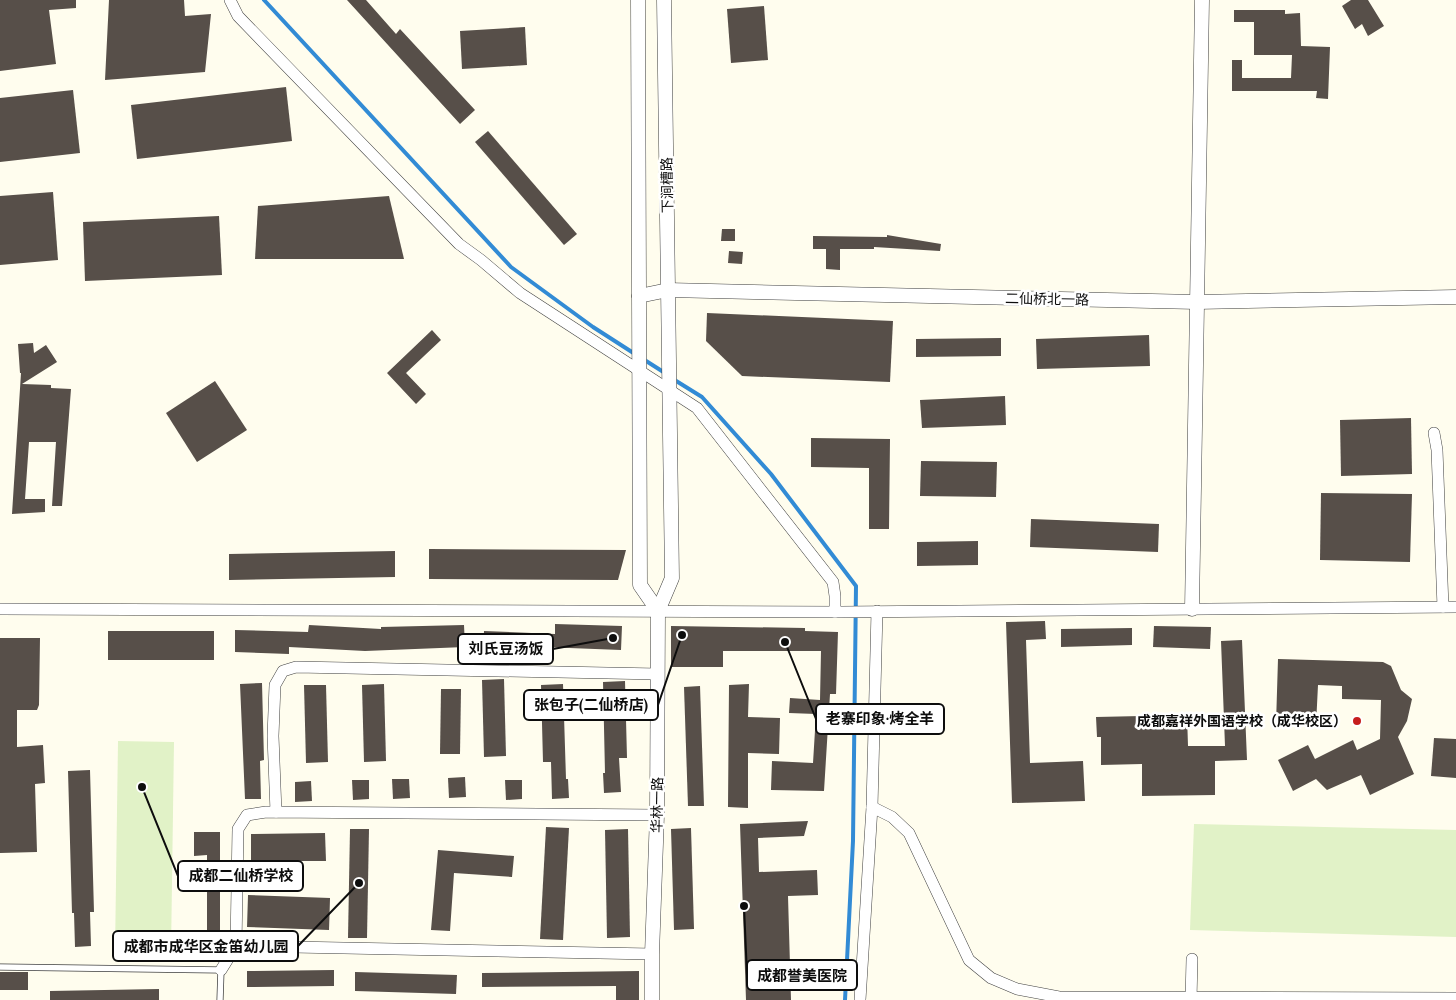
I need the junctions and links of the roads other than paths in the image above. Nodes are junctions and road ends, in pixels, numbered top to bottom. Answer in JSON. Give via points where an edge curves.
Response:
{"nodes":[{"id":1,"x":230,"y":0,"type":"edge"},
{"id":2,"x":638,"y":0,"type":"edge"},
{"id":3,"x":664,"y":0,"type":"edge"},
{"id":4,"x":1202,"y":0,"type":"edge"},
{"id":5,"x":668,"y":290,"type":"junction"},
{"id":6,"x":639,"y":296,"type":"junction"},
{"id":7,"x":1456,"y":298,"type":"edge"},
{"id":8,"x":1197,"y":302,"type":"junction"},
{"id":9,"x":639,"y":361,"type":"junction"},
{"id":10,"x":669,"y":381,"type":"junction"},
{"id":11,"x":1434,"y":433,"type":"dead end"},
{"id":12,"x":1444,"y":607,"type":"junction"},
{"id":13,"x":1456,"y":607,"type":"edge"},
{"id":14,"x":0,"y":609,"type":"edge"},
{"id":15,"x":1192,"y":609,"type":"junction"},
{"id":16,"x":658,"y":611,"type":"junction"},
{"id":17,"x":874,"y":611,"type":"junction"},
{"id":18,"x":838,"y":612,"type":"junction"},
{"id":19,"x":658,"y":674,"type":"junction"},
{"id":20,"x":872,"y":807,"type":"junction"},
{"id":21,"x":276,"y":812,"type":"junction"},
{"id":22,"x":657,"y":815,"type":"junction"},
{"id":23,"x":236,"y":946,"type":"junction"},
{"id":24,"x":652,"y":954,"type":"junction"},
{"id":25,"x":1192,"y":959,"type":"dead end"},
{"id":26,"x":0,"y":967,"type":"edge"},
{"id":27,"x":221,"y":970,"type":"junction"},
{"id":28,"x":1456,"y":998,"type":"edge"},
{"id":29,"x":1191,"y":999,"type":"edge"},
{"id":30,"x":220,"y":1000,"type":"edge"},
{"id":31,"x":652,"y":1000,"type":"edge"},
{"id":32,"x":860,"y":1000,"type":"edge"}],
"edges":[{"from":1,"to":9,"type":"street","via":[[238,16],[460,244],[520,293]]},
{"from":2,"to":6,"type":"street","name":"下涧槽路"},
{"from":3,"to":5,"type":"street","name":"下涧槽路"},
{"from":4,"to":8,"type":"street"},
{"from":5,"to":6,"type":"street","name":"二仙桥北一路"},
{"from":5,"to":8,"type":"street","name":"二仙桥北一路"},
{"from":5,"to":10,"type":"street","name":"下涧槽路"},
{"from":6,"to":9,"type":"street","name":"下涧槽路"},
{"from":7,"to":8,"type":"street","name":"二仙桥北一路"},
{"from":8,"to":15,"type":"street"},
{"from":9,"to":10,"type":"street"},
{"from":9,"to":16,"type":"street","name":"下涧槽路","via":[[640,585]]},
{"from":10,"to":16,"type":"street","name":"下涧槽路","via":[[672,578]]},
{"from":10,"to":18,"type":"street","via":[[697,408],[833,582]]},
{"from":11,"to":12,"type":"street"},
{"from":12,"to":13,"type":"street"},
{"from":12,"to":15,"type":"street"},
{"from":14,"to":16,"type":"street"},
{"from":15,"to":17,"type":"street"},
{"from":16,"to":18,"type":"street"},
{"from":16,"to":19,"type":"street","name":"华林一路"},
{"from":17,"to":18,"type":"street"},
{"from":17,"to":20,"type":"street"},
{"from":19,"to":21,"type":"street","via":[[296,667],[283,671],[275,685]]},
{"from":19,"to":22,"type":"street","name":"华林一路"},
{"from":20,"to":29,"type":"street","via":[[892,817],[909,833],[968,960],[991,978],[1016,989],[1059,997]]},
{"from":20,"to":32,"type":"street"},
{"from":21,"to":22,"type":"street"},
{"from":21,"to":23,"type":"street","via":[[247,815],[238,829]]},
{"from":22,"to":24,"type":"street","name":"华林一路"},
{"from":23,"to":24,"type":"street"},
{"from":23,"to":27,"type":"street"},
{"from":24,"to":31,"type":"street","name":"华林一路"},
{"from":25,"to":29,"type":"street"},
{"from":26,"to":27,"type":"lane"},
{"from":27,"to":30,"type":"lane"},
{"from":28,"to":29,"type":"street"}]}
